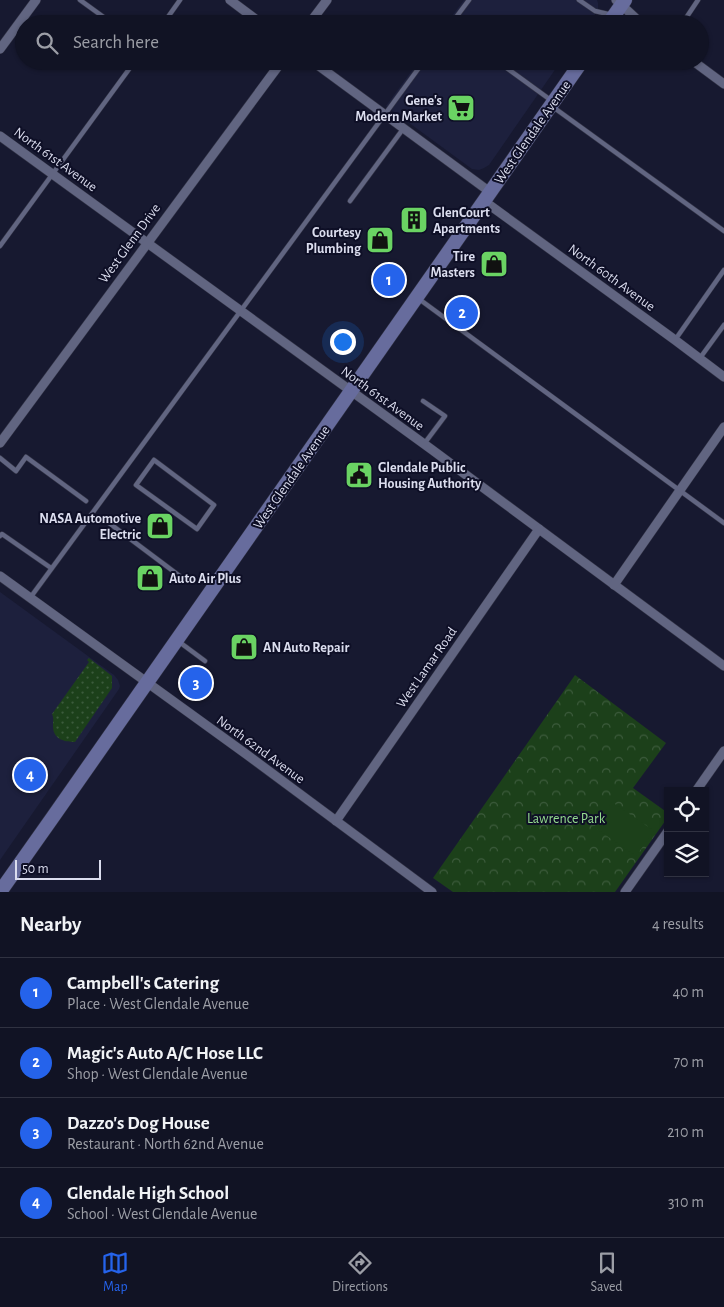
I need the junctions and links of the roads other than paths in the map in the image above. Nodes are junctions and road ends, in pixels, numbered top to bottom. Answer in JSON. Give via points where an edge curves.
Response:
{"nodes":[{"id":1,"x":36,"y":0,"type":"edge"},
{"id":2,"x":80,"y":0,"type":"edge"},
{"id":3,"x":180,"y":0,"type":"edge"},
{"id":4,"x":230,"y":0,"type":"edge"},
{"id":5,"x":327,"y":0,"type":"edge"},
{"id":6,"x":468,"y":0,"type":"edge"},
{"id":7,"x":579,"y":0,"type":"edge"},
{"id":8,"x":698,"y":0,"type":"edge"},
{"id":9,"x":617,"y":9,"type":"edge"},
{"id":10,"x":25,"y":15,"type":"edge"},
{"id":11,"x":101,"y":15,"type":"edge"},
{"id":12,"x":169,"y":15,"type":"edge"},
{"id":13,"x":250,"y":15,"type":"edge"},
{"id":14,"x":316,"y":15,"type":"edge"},
{"id":15,"x":457,"y":15,"type":"edge"},
{"id":16,"x":688,"y":15,"type":"edge"},
{"id":17,"x":15,"y":29,"type":"edge"},
{"id":18,"x":0,"y":49,"type":"edge"},
{"id":19,"x":128,"y":70,"type":"edge"},
{"id":20,"x":275,"y":70,"type":"edge"},
{"id":21,"x":324,"y":70,"type":"edge"},
{"id":22,"x":417,"y":70,"type":"edge"},
{"id":23,"x":509,"y":70,"type":"edge"},
{"id":24,"x":576,"y":70,"type":"edge"},
{"id":25,"x":705,"y":70,"type":"edge"},
{"id":26,"x":724,"y":84,"type":"edge"},
{"id":27,"x":552,"y":103,"type":"junction"},
{"id":28,"x":384,"y":115,"type":"junction"},
{"id":29,"x":403,"y":128,"type":"junction"},
{"id":30,"x":0,"y":136,"type":"edge"},
{"id":31,"x":52,"y":174,"type":"junction"},
{"id":32,"x":487,"y":196,"type":"junction"},
{"id":33,"x":350,"y":201,"type":"dead end"},
{"id":34,"x":724,"y":231,"type":"edge"},
{"id":35,"x":147,"y":242,"type":"junction"},
{"id":36,"x":0,"y":246,"type":"edge"},
{"id":37,"x":724,"y":270,"type":"edge"},
{"id":38,"x":416,"y":297,"type":"junction"},
{"id":39,"x":240,"y":311,"type":"junction"},
{"id":40,"x":724,"y":325,"type":"edge"},
{"id":41,"x":675,"y":340,"type":"junction"},
{"id":42,"x":700,"y":359,"type":"junction"},
{"id":43,"x":724,"y":377,"type":"edge"},
{"id":44,"x":350,"y":391,"type":"junction"},
{"id":45,"x":424,"y":401,"type":"dead end"},
{"id":46,"x":724,"y":427,"type":"edge"},
{"id":47,"x":0,"y":442,"type":"edge"},
{"id":48,"x":424,"y":444,"type":"junction"},
{"id":49,"x":0,"y":458,"type":"edge"},
{"id":50,"x":136,"y":485,"type":"joint"},
{"id":51,"x":680,"y":490,"type":"junction"},
{"id":52,"x":86,"y":502,"type":"dead end"},
{"id":53,"x":105,"y":520,"type":"dead end"},
{"id":54,"x":724,"y":523,"type":"edge"},
{"id":55,"x":539,"y":529,"type":"junction"},
{"id":56,"x":0,"y":536,"type":"edge"},
{"id":57,"x":51,"y":568,"type":"junction"},
{"id":58,"x":0,"y":576,"type":"edge"},
{"id":59,"x":185,"y":580,"type":"dead end"},
{"id":60,"x":614,"y":585,"type":"junction"},
{"id":61,"x":30,"y":598,"type":"junction"},
{"id":62,"x":177,"y":641,"type":"junction"},
{"id":63,"x":205,"y":660,"type":"dead end"},
{"id":64,"x":724,"y":666,"type":"edge"},
{"id":65,"x":147,"y":683,"type":"junction"},
{"id":66,"x":724,"y":751,"type":"edge"},
{"id":67,"x":699,"y":787,"type":"edge"},
{"id":68,"x":336,"y":821,"type":"junction"},
{"id":69,"x":667,"y":832,"type":"edge"},
{"id":70,"x":0,"y":892,"type":"edge"},
{"id":71,"x":432,"y":892,"type":"edge"},
{"id":72,"x":625,"y":892,"type":"edge"}],
"edges":[{"from":1,"to":10,"type":"street"},
{"from":2,"to":11,"type":"lane"},
{"from":3,"to":12,"type":"lane"},
{"from":4,"to":13,"type":"street"},
{"from":5,"to":14,"type":"street"},
{"from":6,"to":15,"type":"lane"},
{"from":7,"to":9,"type":"lane","via":[[594,11]]},
{"from":8,"to":16,"type":"lane"},
{"from":17,"to":18,"type":"street"},
{"from":19,"to":31,"type":"lane"},
{"from":20,"to":35,"type":"street","name":"West Glenn Drive"},
{"from":21,"to":28,"type":"street","name":"North 60th Avenue"},
{"from":22,"to":28,"type":"lane"},
{"from":23,"to":27,"type":"lane"},
{"from":24,"to":27,"type":"main road","name":"West Glendale Avenue"},
{"from":25,"to":26,"type":"street"},
{"from":27,"to":32,"type":"main road","name":"West Glendale Avenue"},
{"from":27,"to":34,"type":"lane"},
{"from":28,"to":29,"type":"street","name":"North 60th Avenue"},
{"from":28,"to":39,"type":"lane"},
{"from":29,"to":32,"type":"street","name":"North 60th Avenue"},
{"from":29,"to":33,"type":"lane"},
{"from":30,"to":31,"type":"street","name":"North 61st Avenue"},
{"from":31,"to":35,"type":"street","name":"North 61st Avenue"},
{"from":31,"to":36,"type":"lane"},
{"from":32,"to":38,"type":"main road","name":"West Glendale Avenue"},
{"from":32,"to":41,"type":"street","name":"North 60th Avenue"},
{"from":35,"to":39,"type":"street","name":"North 61st Avenue"},
{"from":35,"to":47,"type":"street","name":"West Glenn Drive"},
{"from":37,"to":41,"type":"lane"},
{"from":38,"to":44,"type":"main road","name":"West Glendale Avenue"},
{"from":38,"to":51,"type":"lane"},
{"from":39,"to":44,"type":"street","name":"North 61st Avenue"},
{"from":39,"to":57,"type":"lane"},
{"from":40,"to":42,"type":"lane"},
{"from":41,"to":42,"type":"street","name":"North 60th Avenue"},
{"from":42,"to":43,"type":"street","name":"North 60th Avenue"},
{"from":44,"to":48,"type":"street","name":"North 61st Avenue"},
{"from":44,"to":62,"type":"main road","name":"West Glendale Avenue"},
{"from":45,"to":48,"type":"lane","via":[[445,416]]},
{"from":46,"to":51,"type":"street"},
{"from":48,"to":55,"type":"street","name":"North 61st Avenue"},
{"from":49,"to":52,"type":"lane","via":[[16,471],[26,457]]},
{"from":50,"to":50,"type":"lane","via":[[197,529],[214,505],[154,460]]},
{"from":51,"to":54,"type":"lane"},
{"from":51,"to":60,"type":"street"},
{"from":53,"to":59,"type":"lane"},
{"from":55,"to":60,"type":"street","name":"North 61st Avenue"},
{"from":55,"to":68,"type":"street","name":"West Lamar Road"},
{"from":56,"to":57,"type":"lane","via":[[2,534]]},
{"from":57,"to":61,"type":"lane"},
{"from":58,"to":61,"type":"street","name":"North 62nd Avenue"},
{"from":60,"to":64,"type":"street","name":"North 61st Avenue"},
{"from":61,"to":65,"type":"street","name":"North 62nd Avenue"},
{"from":62,"to":63,"type":"lane"},
{"from":62,"to":65,"type":"main road","name":"West Glendale Avenue"},
{"from":65,"to":68,"type":"street","name":"North 62nd Avenue"},
{"from":65,"to":70,"type":"main road","name":"West Glendale Avenue"},
{"from":66,"to":67,"type":"street"},
{"from":68,"to":71,"type":"street","name":"North 62nd Avenue"},
{"from":69,"to":72,"type":"street"}]}
